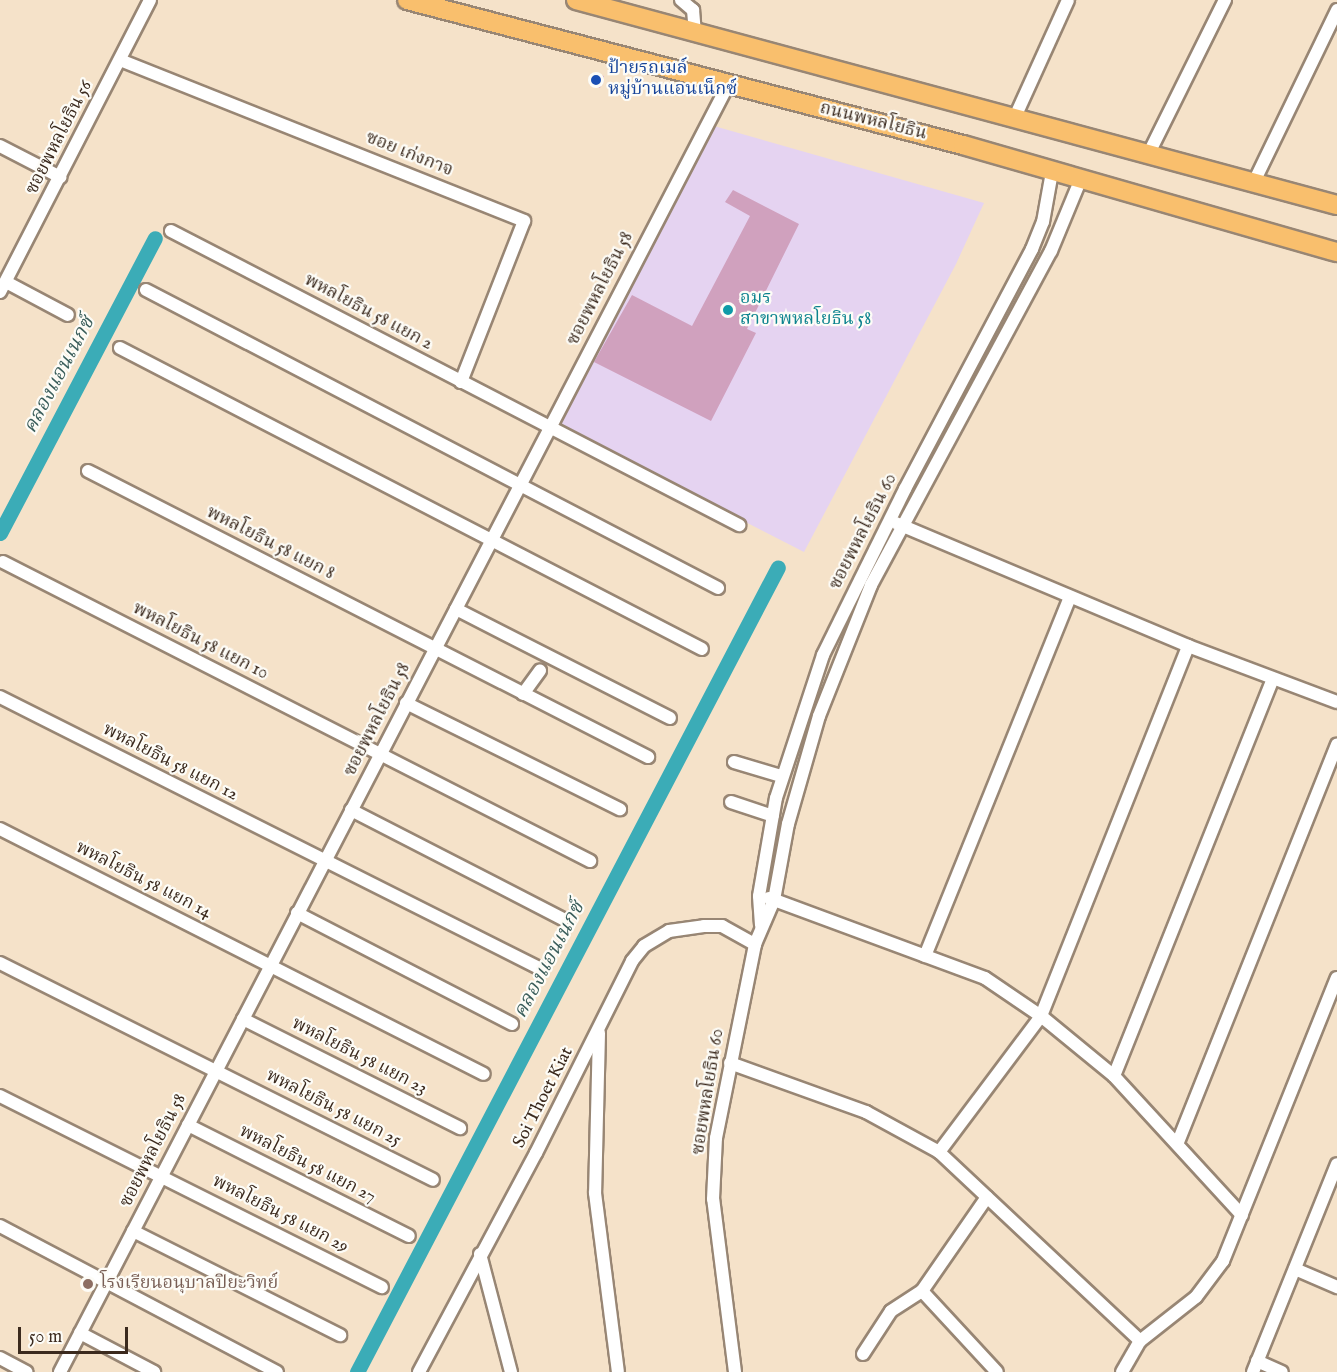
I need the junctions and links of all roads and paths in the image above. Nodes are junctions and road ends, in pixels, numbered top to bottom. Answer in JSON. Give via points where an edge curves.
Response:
{"nodes":[{"id":1,"x":150,"y":0,"type":"edge"},
{"id":2,"x":407,"y":0,"type":"edge"},
{"id":3,"x":576,"y":0,"type":"edge"},
{"id":4,"x":1068,"y":0,"type":"edge"},
{"id":5,"x":1225,"y":0,"type":"edge"},
{"id":6,"x":686,"y":1,"type":"edge"},
{"id":7,"x":1337,"y":10,"type":"edge"},
{"id":8,"x":695,"y":32,"type":"junction"},
{"id":9,"x":120,"y":60,"type":"junction"},
{"id":10,"x":728,"y":85,"type":"junction"},
{"id":11,"x":1015,"y":117,"type":"junction"},
{"id":12,"x":0,"y":146,"type":"edge"},
{"id":13,"x":1148,"y":155,"type":"junction"},
{"id":14,"x":1052,"y":172,"type":"junction"},
{"id":15,"x":60,"y":177,"type":"junction"},
{"id":16,"x":1080,"y":181,"type":"junction"},
{"id":17,"x":1254,"y":182,"type":"junction"},
{"id":18,"x":1337,"y":205,"type":"edge"},
{"id":19,"x":171,"y":231,"type":"dead end"},
{"id":20,"x":1337,"y":252,"type":"edge"},
{"id":21,"x":3,"y":287,"type":"edge"},
{"id":22,"x":146,"y":290,"type":"dead end"},
{"id":23,"x":68,"y":315,"type":"dead end"},
{"id":24,"x":120,"y":348,"type":"dead end"},
{"id":25,"x":461,"y":382,"type":"junction"},
{"id":26,"x":549,"y":428,"type":"junction"},
{"id":27,"x":88,"y":471,"type":"dead end"},
{"id":28,"x":519,"y":486,"type":"junction"},
{"id":29,"x":905,"y":489,"type":"junction"},
{"id":30,"x":918,"y":495,"type":"junction"},
{"id":31,"x":889,"y":520,"type":"junction"},
{"id":32,"x":739,"y":525,"type":"dead end"},
{"id":33,"x":903,"y":526,"type":"junction"},
{"id":34,"x":491,"y":540,"type":"junction"},
{"id":35,"x":3,"y":562,"type":"dead end"},
{"id":36,"x":718,"y":588,"type":"dead end"},
{"id":37,"x":1070,"y":597,"type":"junction"},
{"id":38,"x":456,"y":609,"type":"junction"},
{"id":39,"x":1188,"y":646,"type":"junction"},
{"id":40,"x":435,"y":648,"type":"junction"},
{"id":41,"x":702,"y":649,"type":"dead end"},
{"id":42,"x":540,"y":671,"type":"dead end"},
{"id":43,"x":1273,"y":679,"type":"junction"},
{"id":44,"x":523,"y":694,"type":"junction"},
{"id":45,"x":0,"y":697,"type":"edge"},
{"id":46,"x":1337,"y":702,"type":"edge"},
{"id":47,"x":406,"y":703,"type":"junction"},
{"id":48,"x":670,"y":718,"type":"dead end"},
{"id":49,"x":1337,"y":745,"type":"edge"},
{"id":50,"x":380,"y":755,"type":"junction"},
{"id":51,"x":648,"y":757,"type":"dead end"},
{"id":52,"x":734,"y":762,"type":"dead end"},
{"id":53,"x":781,"y":776,"type":"junction"},
{"id":54,"x":730,"y":802,"type":"dead end"},
{"id":55,"x":620,"y":809,"type":"dead end"},
{"id":56,"x":351,"y":810,"type":"junction"},
{"id":57,"x":773,"y":816,"type":"junction"},
{"id":58,"x":0,"y":829,"type":"edge"},
{"id":59,"x":325,"y":861,"type":"junction"},
{"id":60,"x":590,"y":861,"type":"dead end"},
{"id":61,"x":759,"y":896,"type":"junction"},
{"id":62,"x":774,"y":900,"type":"junction"},
{"id":63,"x":297,"y":914,"type":"junction"},
{"id":64,"x":563,"y":919,"type":"dead end"},
{"id":65,"x":761,"y":927,"type":"junction"},
{"id":66,"x":755,"y":944,"type":"junction"},
{"id":67,"x":926,"y":956,"type":"junction"},
{"id":68,"x":0,"y":963,"type":"edge"},
{"id":69,"x":270,"y":966,"type":"junction"},
{"id":70,"x":539,"y":968,"type":"dead end"},
{"id":71,"x":1337,"y":978,"type":"edge"},
{"id":72,"x":1041,"y":1016,"type":"junction"},
{"id":73,"x":243,"y":1019,"type":"junction"},
{"id":74,"x":512,"y":1024,"type":"dead end"},
{"id":75,"x":599,"y":1029,"type":"junction"},
{"id":76,"x":730,"y":1064,"type":"junction"},
{"id":77,"x":216,"y":1071,"type":"junction"},
{"id":78,"x":484,"y":1074,"type":"dead end"},
{"id":79,"x":1114,"y":1076,"type":"junction"},
{"id":80,"x":0,"y":1096,"type":"edge"},
{"id":81,"x":188,"y":1125,"type":"junction"},
{"id":82,"x":460,"y":1128,"type":"dead end"},
{"id":83,"x":1178,"y":1142,"type":"junction"},
{"id":84,"x":939,"y":1152,"type":"junction"},
{"id":85,"x":1337,"y":1164,"type":"edge"},
{"id":86,"x":161,"y":1176,"type":"junction"},
{"id":87,"x":433,"y":1180,"type":"dead end"},
{"id":88,"x":1334,"y":1180,"type":"edge"},
{"id":89,"x":987,"y":1197,"type":"junction"},
{"id":90,"x":1242,"y":1215,"type":"junction"},
{"id":91,"x":0,"y":1226,"type":"edge"},
{"id":92,"x":133,"y":1231,"type":"junction"},
{"id":93,"x":409,"y":1236,"type":"dead end"},
{"id":94,"x":480,"y":1254,"type":"junction"},
{"id":95,"x":1295,"y":1269,"type":"junction"},
{"id":96,"x":106,"y":1282,"type":"junction"},
{"id":97,"x":382,"y":1287,"type":"dead end"},
{"id":98,"x":1337,"y":1287,"type":"edge"},
{"id":99,"x":922,"y":1291,"type":"junction"},
{"id":100,"x":80,"y":1333,"type":"junction"},
{"id":101,"x":340,"y":1335,"type":"dead end"},
{"id":102,"x":1140,"y":1341,"type":"junction"},
{"id":103,"x":863,"y":1354,"type":"dead end"},
{"id":104,"x":0,"y":1359,"type":"edge"},
{"id":105,"x":1255,"y":1367,"type":"edge"},
{"id":106,"x":26,"y":1372,"type":"edge"},
{"id":107,"x":60,"y":1372,"type":"edge"},
{"id":108,"x":154,"y":1372,"type":"edge"},
{"id":109,"x":277,"y":1372,"type":"edge"},
{"id":110,"x":419,"y":1372,"type":"edge"},
{"id":111,"x":511,"y":1372,"type":"edge"},
{"id":112,"x":618,"y":1372,"type":"edge"},
{"id":113,"x":735,"y":1372,"type":"edge"},
{"id":114,"x":997,"y":1372,"type":"edge"},
{"id":115,"x":1122,"y":1372,"type":"edge"},
{"id":116,"x":1282,"y":1372,"type":"edge"}],
"edges":[{"from":1,"to":9,"type":"street","name":"ซอยพหลโยธิน 56"},
{"from":2,"to":10,"type":"main road","name":"ถนนพหลโยธิน"},
{"from":3,"to":8,"type":"main road"},
{"from":4,"to":11,"type":"street"},
{"from":5,"to":13,"type":"street"},
{"from":6,"to":8,"type":"street","via":[[695,20]]},
{"from":7,"to":17,"type":"street"},
{"from":8,"to":11,"type":"main road"},
{"from":9,"to":15,"type":"street","name":"ซอยพหลโยธิน 56"},
{"from":9,"to":25,"type":"street","name":"ซอย เก่งกาจ","via":[[524,221]]},
{"from":10,"to":14,"type":"main road","name":"ถนนพหลโยธิน"},
{"from":10,"to":26,"type":"street","name":"ซอยพหลโยธิน 58"},
{"from":11,"to":13,"type":"main road"},
{"from":12,"to":15,"type":"street"},
{"from":13,"to":17,"type":"main road"},
{"from":14,"to":16,"type":"main road","name":"ถนนพหลโยธิน"},
{"from":14,"to":29,"type":"street","name":"ซอยพหลโยธิน 60","via":[[1043,222],[1032,249]]},
{"from":15,"to":21,"type":"street","name":"ซอยพหลโยธิน 56"},
{"from":16,"to":20,"type":"main road","name":"ถนนพหลโยธิน"},
{"from":16,"to":30,"type":"street","name":"ซอยพหลโยธิน 60","via":[[1051,251]]},
{"from":17,"to":18,"type":"main road"},
{"from":19,"to":25,"type":"street","name":"พหลโยธิน 58 แยก 2"},
{"from":21,"to":23,"type":"street"},
{"from":22,"to":28,"type":"street"},
{"from":24,"to":34,"type":"street"},
{"from":25,"to":26,"type":"street","name":"พหลโยธิน 58 แยก 2"},
{"from":26,"to":28,"type":"street","name":"ซอยพหลโยธิน 58"},
{"from":26,"to":32,"type":"street","name":"พหลโยธิน 58 แยก 2"},
{"from":27,"to":40,"type":"street","name":"พหลโยธิน 58 แยก 8"},
{"from":28,"to":34,"type":"street","name":"ซอยพหลโยธิน 58"},
{"from":28,"to":36,"type":"street"},
{"from":29,"to":30,"type":"street"},
{"from":29,"to":31,"type":"street","name":"ซอยพหลโยธิน 60"},
{"from":30,"to":33,"type":"street","name":"ซอยพหลโยธิน 60"},
{"from":31,"to":33,"type":"street"},
{"from":31,"to":53,"type":"street","name":"ซอยพหลโยธิน 60","via":[[823,655]]},
{"from":33,"to":37,"type":"street"},
{"from":33,"to":62,"type":"street","name":"ซอยพหลโยธิน 60","via":[[871,585],[819,716],[788,824]]},
{"from":34,"to":38,"type":"street","name":"ซอยพหลโยธิน 58"},
{"from":34,"to":41,"type":"street"},
{"from":35,"to":50,"type":"street","name":"พหลโยธิน 58 แยก 10"},
{"from":37,"to":39,"type":"street"},
{"from":37,"to":67,"type":"street"},
{"from":38,"to":40,"type":"street","name":"ซอยพหลโยธิน 58"},
{"from":38,"to":48,"type":"street"},
{"from":39,"to":43,"type":"street"},
{"from":39,"to":72,"type":"street"},
{"from":40,"to":44,"type":"street","name":"พหลโยธิน 58 แยก 8"},
{"from":40,"to":47,"type":"street","name":"ซอยพหลโยธิน 58"},
{"from":42,"to":44,"type":"street"},
{"from":43,"to":46,"type":"street"},
{"from":43,"to":79,"type":"street"},
{"from":44,"to":51,"type":"street","name":"พหลโยธิน 58 แยก 8"},
{"from":45,"to":59,"type":"street","name":"พหลโยธิน 58 แยก 12"},
{"from":47,"to":50,"type":"street","name":"ซอยพหลโยธิน 58"},
{"from":47,"to":55,"type":"street"},
{"from":49,"to":83,"type":"street"},
{"from":50,"to":56,"type":"street","name":"ซอยพหลโยธิน 58"},
{"from":50,"to":60,"type":"street","name":"พหลโยธิน 58 แยก 10"},
{"from":52,"to":53,"type":"street"},
{"from":53,"to":57,"type":"street","name":"ซอยพหลโยธิน 60"},
{"from":54,"to":57,"type":"street"},
{"from":56,"to":59,"type":"street","name":"ซอยพหลโยธิน 58"},
{"from":56,"to":64,"type":"street"},
{"from":57,"to":61,"type":"street","name":"ซอยพหลโยธิน 60"},
{"from":58,"to":69,"type":"street","name":"พหลโยธิน 58 แยก 14"},
{"from":59,"to":63,"type":"street","name":"ซอยพหลโยธิน 58"},
{"from":59,"to":70,"type":"street","name":"พหลโยธิน 58 แยก 12"},
{"from":61,"to":62,"type":"street"},
{"from":61,"to":65,"type":"street","name":"ซอยพหลโยธิน 60"},
{"from":62,"to":65,"type":"street","name":"ซอยพหลโยธิน 60"},
{"from":62,"to":67,"type":"street"},
{"from":63,"to":69,"type":"street","name":"ซอยพหลโยธิน 58"},
{"from":63,"to":74,"type":"street"},
{"from":65,"to":66,"type":"street","name":"ซอยพหลโยธิน 60"},
{"from":66,"to":75,"type":"street","name":"Soi Thoet Kiat","via":[[722,926],[684,927],[654,939],[632,961]]},
{"from":66,"to":76,"type":"street","name":"ซอยพหลโยธิน 60"},
{"from":67,"to":72,"type":"street","via":[[985,978]]},
{"from":68,"to":77,"type":"street","name":"พหลโยธิน 58 แยก 25"},
{"from":69,"to":73,"type":"street","name":"ซอยพหลโยธิน 58"},
{"from":69,"to":78,"type":"street","name":"พหลโยธิน 58 แยก 14"},
{"from":71,"to":90,"type":"street"},
{"from":72,"to":79,"type":"street"},
{"from":72,"to":84,"type":"street"},
{"from":73,"to":77,"type":"street","name":"ซอยพหลโยธิน 58"},
{"from":73,"to":82,"type":"street","name":"พหลโยธิน 58 แยก 23"},
{"from":75,"to":94,"type":"street","name":"Soi Thoet Kiat"},
{"from":75,"to":112,"type":"street","via":[[595,1193]]},
{"from":76,"to":84,"type":"street","via":[[866,1112]]},
{"from":76,"to":113,"type":"street","name":"ซอยพหลโยธิน 60","via":[[716,1138],[713,1199]]},
{"from":77,"to":81,"type":"street","name":"ซอยพหลโยธิน 58"},
{"from":77,"to":87,"type":"street","name":"พหลโยธิน 58 แยก 25"},
{"from":79,"to":83,"type":"street"},
{"from":80,"to":86,"type":"street","name":"พหลโยธิน 58 แยก 29"},
{"from":81,"to":86,"type":"street","name":"ซอยพหลโยธิน 58"},
{"from":81,"to":93,"type":"street","name":"พหลโยธิน 58 แยก 27"},
{"from":83,"to":90,"type":"street"},
{"from":84,"to":89,"type":"street"},
{"from":85,"to":88,"type":"street"},
{"from":86,"to":92,"type":"street","name":"ซอยพหลโยธิน 58"},
{"from":86,"to":97,"type":"street","name":"พหลโยธิน 58 แยก 29"},
{"from":88,"to":95,"type":"street"},
{"from":89,"to":99,"type":"street"},
{"from":89,"to":102,"type":"street"},
{"from":90,"to":102,"type":"street","via":[[1213,1279]]},
{"from":91,"to":96,"type":"street"},
{"from":92,"to":96,"type":"street","name":"ซอยพหลโยธิน 58"},
{"from":92,"to":101,"type":"street"},
{"from":94,"to":110,"type":"street","name":"Soi Thoet Kiat"},
{"from":94,"to":111,"type":"street"},
{"from":95,"to":98,"type":"street"},
{"from":95,"to":105,"type":"street"},
{"from":96,"to":100,"type":"street","name":"ซอยพหลโยธิน 58"},
{"from":96,"to":109,"type":"street"},
{"from":99,"to":103,"type":"street","via":[[891,1311]]},
{"from":99,"to":114,"type":"street"},
{"from":100,"to":107,"type":"street","name":"ซอยพหลโยธิน 58"},
{"from":100,"to":108,"type":"street"},
{"from":102,"to":115,"type":"street"},
{"from":104,"to":106,"type":"street"},
{"from":105,"to":116,"type":"street"}]}
